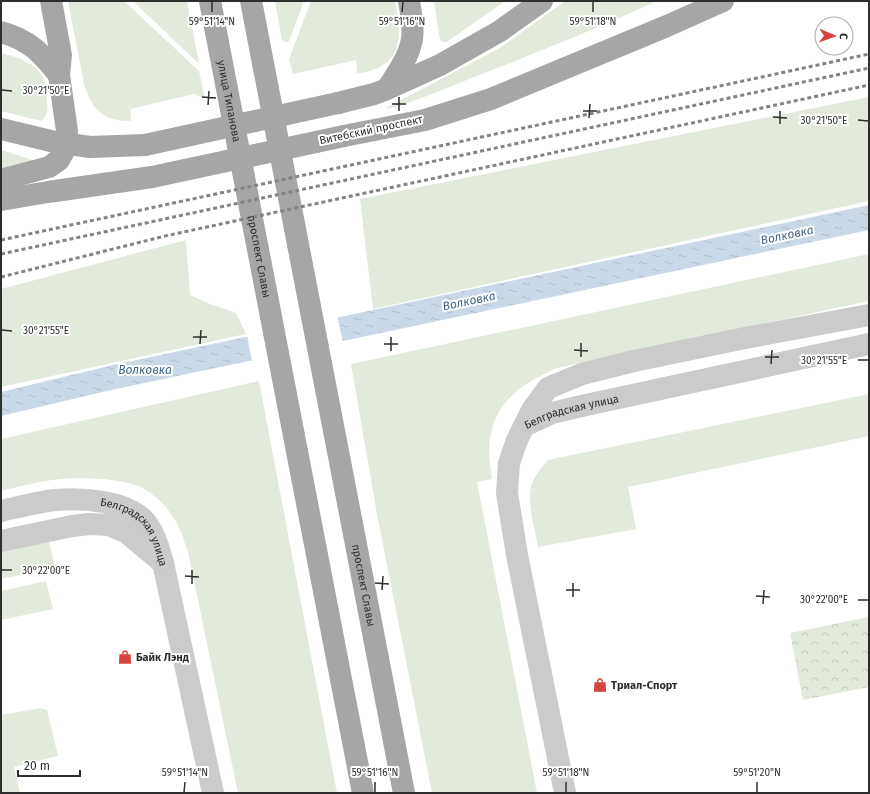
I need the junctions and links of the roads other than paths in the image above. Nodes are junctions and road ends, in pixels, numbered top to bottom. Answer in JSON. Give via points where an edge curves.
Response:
{"nodes":[{"id":1,"x":51,"y":1,"type":"edge"},
{"id":2,"x":210,"y":1,"type":"edge"},
{"id":3,"x":251,"y":1,"type":"edge"},
{"id":4,"x":409,"y":1,"type":"edge"},
{"id":5,"x":542,"y":1,"type":"edge"},
{"id":6,"x":723,"y":1,"type":"edge"},
{"id":7,"x":1,"y":32,"type":"edge"},
{"id":8,"x":60,"y":75,"type":"junction"},
{"id":9,"x":388,"y":90,"type":"junction"},
{"id":10,"x":1,"y":129,"type":"edge"},
{"id":11,"x":67,"y":143,"type":"junction"},
{"id":12,"x":1,"y":180,"type":"edge"},
{"id":13,"x":1,"y":200,"type":"edge"},
{"id":14,"x":248,"y":202,"type":"joint"},
{"id":15,"x":869,"y":315,"type":"edge"},
{"id":16,"x":869,"y":344,"type":"edge"},
{"id":17,"x":524,"y":426,"type":"junction"},
{"id":18,"x":1,"y":511,"type":"edge"},
{"id":19,"x":1,"y":541,"type":"edge"},
{"id":20,"x":163,"y":563,"type":"junction"},
{"id":21,"x":213,"y":793,"type":"edge"},
{"id":22,"x":363,"y":793,"type":"edge"},
{"id":23,"x":404,"y":793,"type":"edge"},
{"id":24,"x":565,"y":793,"type":"edge"}],
"edges":[{"from":1,"to":8,"type":"main road","via":[[61,55]]},
{"from":2,"to":14,"type":"main road","name":"улица Типанова"},
{"from":3,"to":23,"type":"main road","name":"проспект Славы"},
{"from":4,"to":9,"type":"main road","via":[[412,38],[407,55]]},
{"from":5,"to":9,"type":"main road","via":[[476,45]]},
{"from":6,"to":13,"type":"main road","name":"Витебский проспект","bridge":true,"via":[[492,99],[424,120],[152,177]]},
{"from":7,"to":8,"type":"main road","via":[[33,46]]},
{"from":8,"to":11,"type":"main road"},
{"from":9,"to":11,"type":"main road","bridge":true,"via":[[145,145],[96,147]]},
{"from":10,"to":11,"type":"main road"},
{"from":11,"to":12,"type":"main road","via":[[63,154],[53,165]]},
{"from":14,"to":22,"type":"main road","name":"проспект Славы"},
{"from":15,"to":17,"type":"street","name":"Белградская улица","via":[[738,339],[582,374],[548,388]]},
{"from":16,"to":17,"type":"street","name":"Белградская улица","via":[[586,405],[552,414]]},
{"from":17,"to":24,"type":"street","via":[[509,463],[506,484],[508,503]]},
{"from":18,"to":20,"type":"street","name":"Белградская улица","via":[[56,500],[105,502],[129,509],[145,521],[155,538]]},
{"from":19,"to":20,"type":"street","name":"Белградская улица","via":[[72,526],[109,525],[127,533]]},
{"from":20,"to":21,"type":"street"}]}
